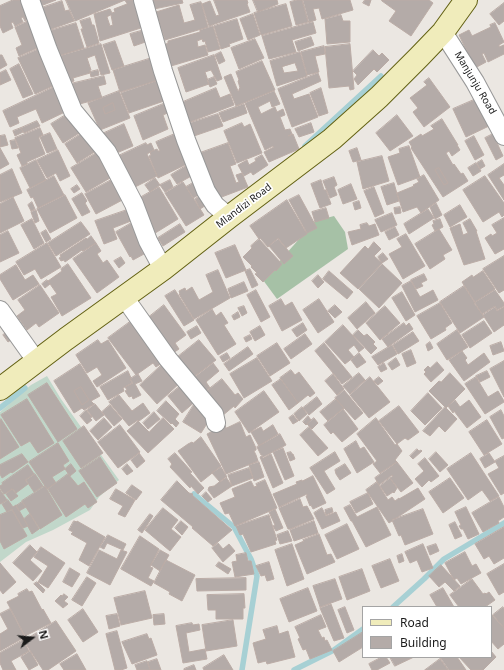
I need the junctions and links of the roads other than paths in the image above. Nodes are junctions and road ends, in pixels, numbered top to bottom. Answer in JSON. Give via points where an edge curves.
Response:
{"nodes":[{"id":1,"x":30,"y":0,"type":"edge"},
{"id":2,"x":143,"y":0,"type":"edge"},
{"id":3,"x":466,"y":0,"type":"edge"},
{"id":4,"x":443,"y":32,"type":"junction"},
{"id":5,"x":504,"y":136,"type":"edge"},
{"id":6,"x":229,"y":217,"type":"junction"},
{"id":7,"x":163,"y":269,"type":"junction"},
{"id":8,"x":124,"y":297,"type":"junction"},
{"id":9,"x":0,"y":310,"type":"edge"},
{"id":10,"x":37,"y":362,"type":"junction"},
{"id":11,"x":0,"y":389,"type":"edge"},
{"id":12,"x":216,"y":423,"type":"dead end"}],
"edges":[{"from":1,"to":7,"type":"street","via":[[71,107],[106,152],[134,204],[148,241]]},
{"from":2,"to":6,"type":"street","via":[[163,71],[200,177],[215,205]]},
{"from":3,"to":4,"type":"street","name":"Mlandizi Road"},
{"from":4,"to":5,"type":"street","name":"Manjunju Road","via":[[475,82]]},
{"from":4,"to":6,"type":"street","name":"Mlandizi Road","via":[[379,97],[332,139]]},
{"from":6,"to":7,"type":"street","name":"Mlandizi Road"},
{"from":7,"to":8,"type":"street","name":"Mlandizi Road"},
{"from":8,"to":10,"type":"street","name":"Mlandizi Road"},
{"from":8,"to":12,"type":"street","via":[[168,359],[214,414]]},
{"from":9,"to":10,"type":"street"},
{"from":10,"to":11,"type":"street","name":"Mlandizi Road"}]}
